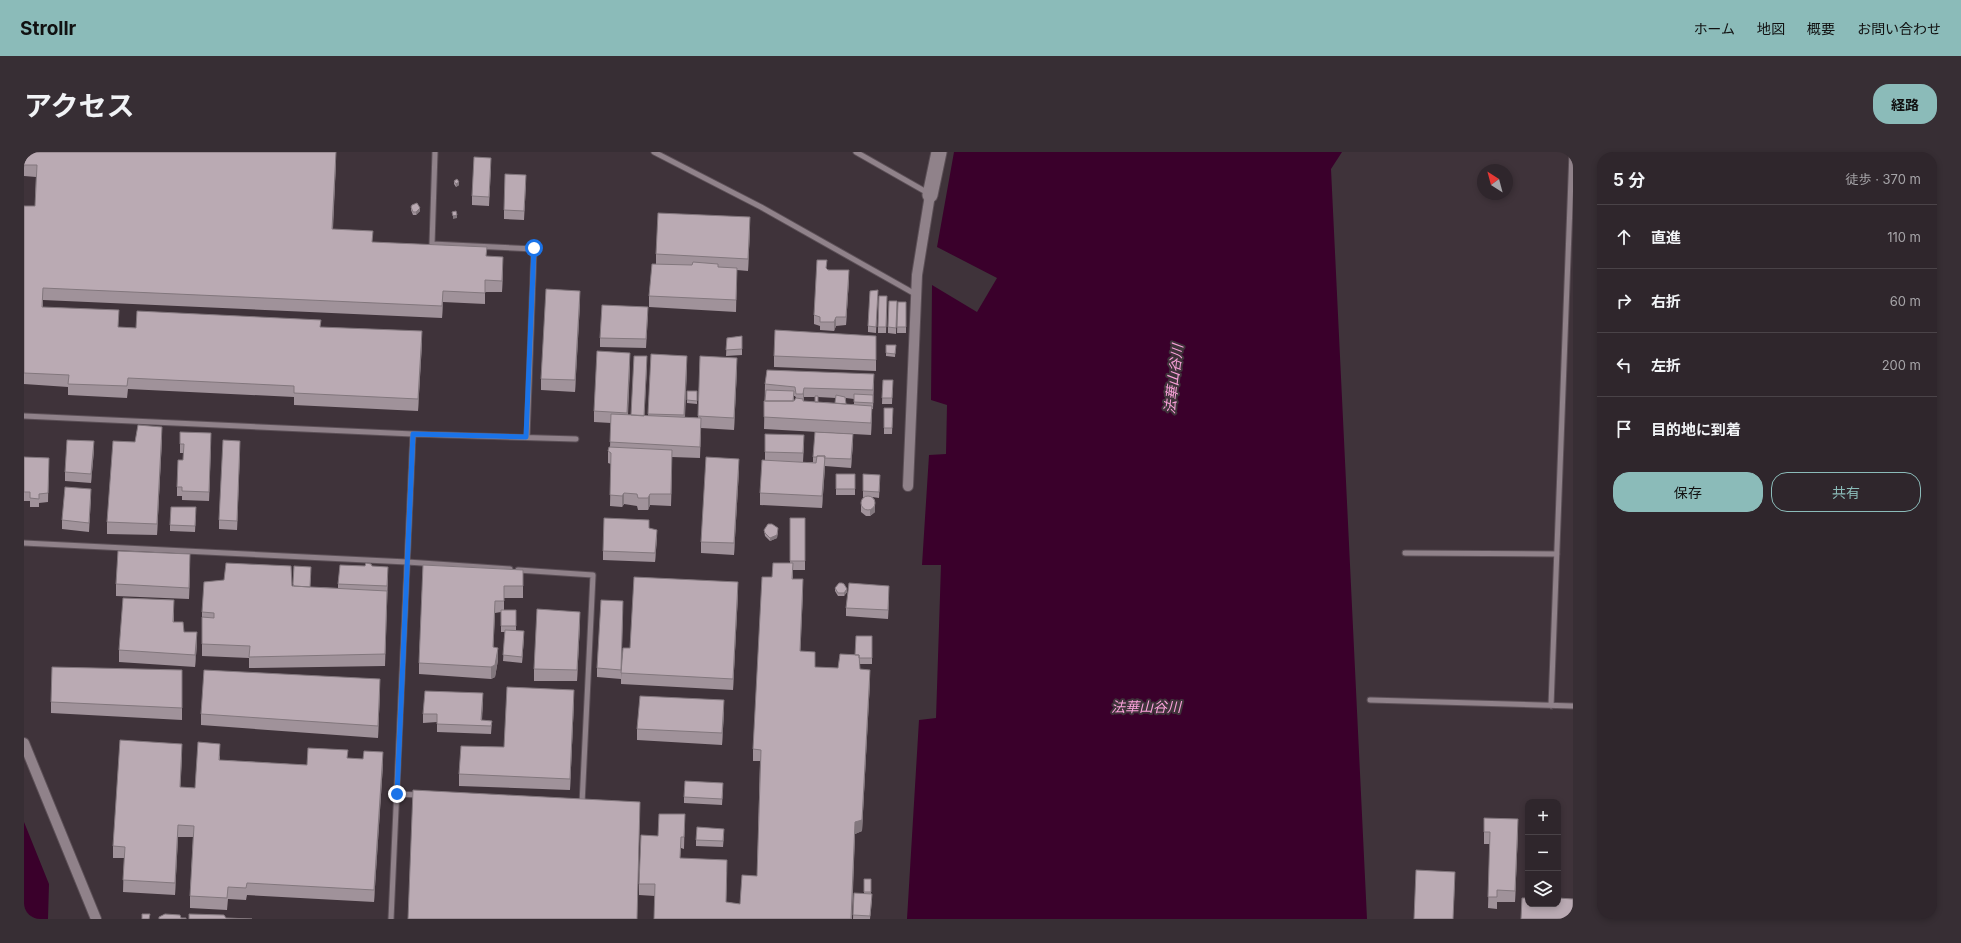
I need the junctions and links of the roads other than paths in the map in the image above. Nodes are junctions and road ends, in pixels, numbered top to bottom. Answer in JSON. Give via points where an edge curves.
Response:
{"nodes":[{"id":1,"x":435,"y":152,"type":"edge"},
{"id":2,"x":654,"y":152,"type":"edge"},
{"id":3,"x":856,"y":152,"type":"edge"},
{"id":4,"x":939,"y":152,"type":"edge"},
{"id":5,"x":1572,"y":152,"type":"edge"},
{"id":6,"x":930,"y":195,"type":"junction"},
{"id":7,"x":917,"y":295,"type":"junction"},
{"id":8,"x":24,"y":416,"type":"edge"},
{"id":9,"x":413,"y":434,"type":"junction"},
{"id":10,"x":526,"y":437,"type":"junction"},
{"id":11,"x":576,"y":439,"type":"dead end"},
{"id":12,"x":908,"y":486,"type":"dead end"},
{"id":13,"x":24,"y":543,"type":"edge"},
{"id":14,"x":1405,"y":553,"type":"dead end"},
{"id":15,"x":1557,"y":554,"type":"junction"},
{"id":16,"x":407,"y":562,"type":"junction"},
{"id":17,"x":1370,"y":700,"type":"dead end"},
{"id":18,"x":1551,"y":706,"type":"junction"},
{"id":19,"x":1573,"y":706,"type":"edge"},
{"id":20,"x":24,"y":743,"type":"edge"},
{"id":21,"x":397,"y":794,"type":"junction"},
{"id":22,"x":428,"y":795,"type":"edge"},
{"id":23,"x":575,"y":803,"type":"edge"},
{"id":24,"x":96,"y":919,"type":"edge"},
{"id":25,"x":391,"y":919,"type":"edge"}],
"edges":[{"from":1,"to":10,"type":"lane","via":[[432,244],[534,248]]},
{"from":2,"to":7,"type":"lane","via":[[761,207]]},
{"from":3,"to":6,"type":"lane"},
{"from":4,"to":6,"type":"main road"},
{"from":5,"to":15,"type":"lane"},
{"from":6,"to":7,"type":"street"},
{"from":7,"to":12,"type":"street"},
{"from":8,"to":9,"type":"lane"},
{"from":9,"to":10,"type":"lane"},
{"from":9,"to":16,"type":"lane"},
{"from":10,"to":11,"type":"lane"},
{"from":13,"to":16,"type":"lane"},
{"from":14,"to":15,"type":"lane"},
{"from":15,"to":18,"type":"lane"},
{"from":16,"to":21,"type":"lane"},
{"from":16,"to":23,"type":"lane","via":[[593,575],[582,804]]},
{"from":17,"to":18,"type":"lane"},
{"from":18,"to":19,"type":"lane"},
{"from":20,"to":24,"type":"street"},
{"from":21,"to":22,"type":"lane"},
{"from":21,"to":25,"type":"lane"}]}
